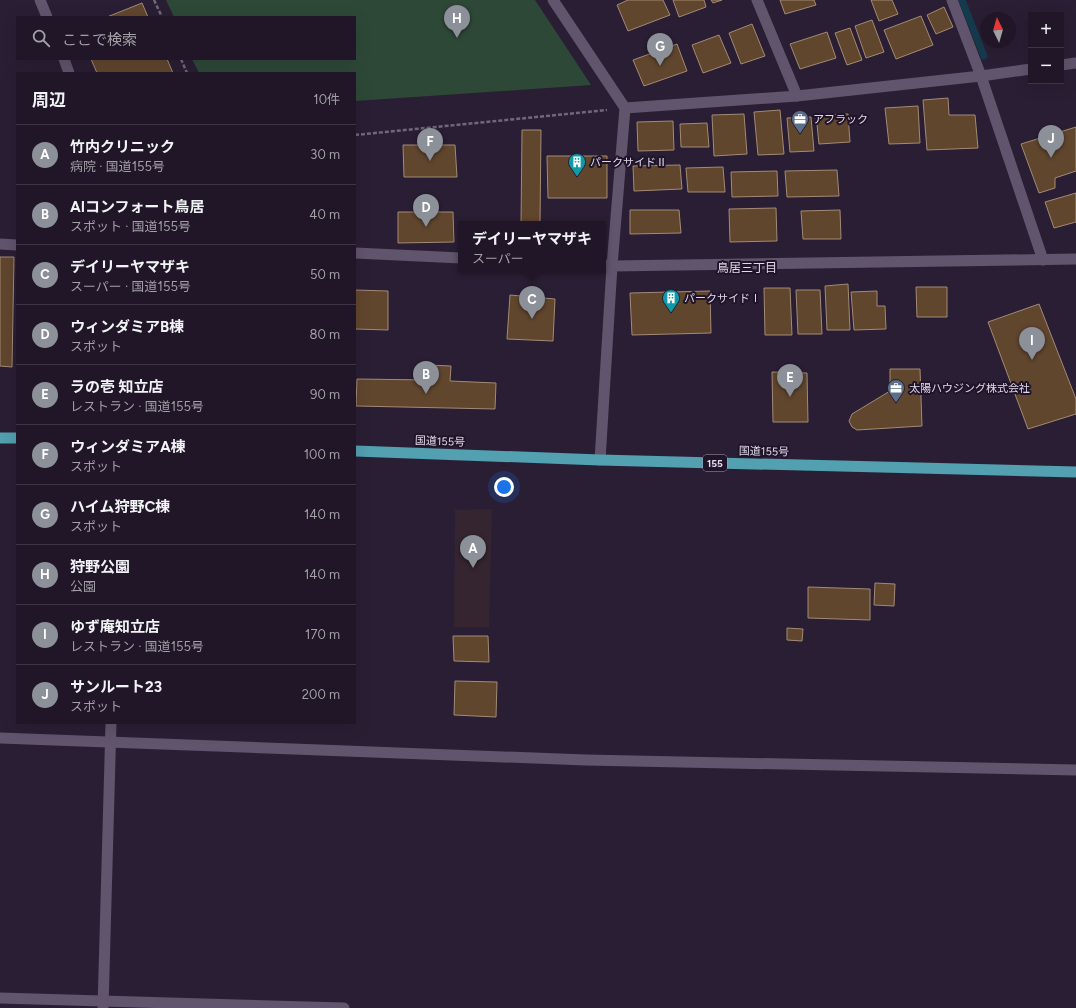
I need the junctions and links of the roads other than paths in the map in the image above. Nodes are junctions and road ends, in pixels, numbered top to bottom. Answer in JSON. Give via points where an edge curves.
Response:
{"nodes":[{"id":1,"x":40,"y":0,"type":"edge"},
{"id":2,"x":553,"y":0,"type":"edge"},
{"id":3,"x":757,"y":0,"type":"edge"},
{"id":4,"x":952,"y":0,"type":"edge"},
{"id":5,"x":47,"y":16,"type":"edge"},
{"id":6,"x":64,"y":60,"type":"edge"},
{"id":7,"x":1076,"y":63,"type":"edge"},
{"id":8,"x":1064,"y":65,"type":"edge"},
{"id":9,"x":1028,"y":69,"type":"edge"},
{"id":10,"x":70,"y":72,"type":"edge"},
{"id":11,"x":981,"y":76,"type":"junction"},
{"id":12,"x":797,"y":96,"type":"junction"},
{"id":13,"x":625,"y":108,"type":"junction"},
{"id":14,"x":0,"y":244,"type":"edge"},
{"id":15,"x":16,"y":244,"type":"edge"},
{"id":16,"x":356,"y":253,"type":"edge"},
{"id":17,"x":458,"y":258,"type":"edge"},
{"id":18,"x":1076,"y":259,"type":"edge"},
{"id":19,"x":1043,"y":260,"type":"junction"},
{"id":20,"x":608,"y":265,"type":"edge"},
{"id":21,"x":0,"y":438,"type":"edge"},
{"id":22,"x":16,"y":438,"type":"edge"},
{"id":23,"x":356,"y":451,"type":"edge"},
{"id":24,"x":600,"y":460,"type":"junction"},
{"id":25,"x":1076,"y":472,"type":"edge"},
{"id":26,"x":111,"y":724,"type":"edge"},
{"id":27,"x":0,"y":738,"type":"edge"},
{"id":28,"x":111,"y":741,"type":"junction"},
{"id":29,"x":1076,"y":770,"type":"edge"},
{"id":30,"x":0,"y":998,"type":"edge"},
{"id":31,"x":104,"y":1004,"type":"edge"},
{"id":32,"x":344,"y":1008,"type":"edge"}],
"edges":[{"from":1,"to":5,"type":"street"},
{"from":2,"to":13,"type":"street"},
{"from":3,"to":12,"type":"street"},
{"from":4,"to":11,"type":"street"},
{"from":6,"to":10,"type":"street"},
{"from":7,"to":8,"type":"street"},
{"from":9,"to":11,"type":"street"},
{"from":11,"to":12,"type":"street"},
{"from":11,"to":19,"type":"street"},
{"from":12,"to":13,"type":"street"},
{"from":13,"to":20,"type":"street"},
{"from":14,"to":15,"type":"street"},
{"from":16,"to":17,"type":"street"},
{"from":18,"to":19,"type":"street"},
{"from":19,"to":20,"type":"street"},
{"from":20,"to":24,"type":"street"},
{"from":21,"to":22,"type":"highway"},
{"from":23,"to":24,"type":"highway","name":"国道155号","number":"155"},
{"from":24,"to":25,"type":"highway","name":"国道155号","number":"155"},
{"from":26,"to":28,"type":"street"},
{"from":27,"to":28,"type":"street"},
{"from":28,"to":29,"type":"street","via":[[586,760]]},
{"from":28,"to":31,"type":"street"},
{"from":30,"to":31,"type":"street"},
{"from":31,"to":32,"type":"street"}]}
